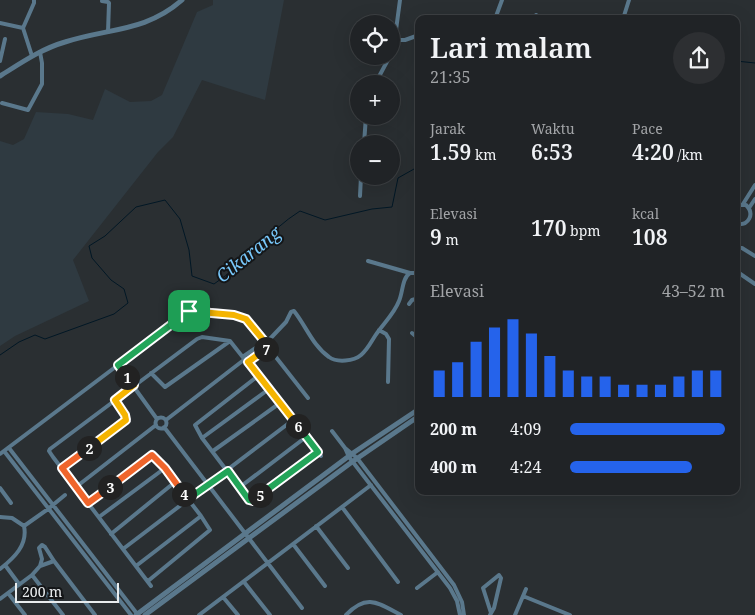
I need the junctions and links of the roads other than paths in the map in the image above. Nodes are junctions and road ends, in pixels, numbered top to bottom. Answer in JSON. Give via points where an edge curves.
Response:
{"nodes":[{"id":1,"x":34,"y":0,"type":"edge"},
{"id":2,"x":182,"y":0,"type":"edge"},
{"id":3,"x":400,"y":0,"type":"edge"},
{"id":4,"x":502,"y":0,"type":"edge"},
{"id":5,"x":629,"y":0,"type":"edge"},
{"id":6,"x":102,"y":1,"type":"dead end"},
{"id":7,"x":398,"y":15,"type":"edge"},
{"id":8,"x":496,"y":15,"type":"edge"},
{"id":9,"x":624,"y":15,"type":"edge"},
{"id":10,"x":0,"y":23,"type":"edge"},
{"id":11,"x":23,"y":28,"type":"junction"},
{"id":12,"x":108,"y":32,"type":"junction"},
{"id":13,"x":415,"y":37,"type":"edge"},
{"id":14,"x":5,"y":39,"type":"dead end"},
{"id":15,"x":400,"y":40,"type":"edge"},
{"id":16,"x":40,"y":52,"type":"junction"},
{"id":17,"x":32,"y":56,"type":"junction"},
{"id":18,"x":0,"y":62,"type":"edge"},
{"id":19,"x":0,"y":76,"type":"edge"},
{"id":20,"x":2,"y":103,"type":"dead end"},
{"id":21,"x":361,"y":185,"type":"edge"},
{"id":22,"x":755,"y":185,"type":"edge"},
{"id":23,"x":360,"y":196,"type":"dead end"},
{"id":24,"x":755,"y":199,"type":"edge"},
{"id":25,"x":740,"y":204,"type":"edge"},
{"id":26,"x":743,"y":204,"type":"junction"},
{"id":27,"x":749,"y":208,"type":"junction"},
{"id":28,"x":740,"y":225,"type":"edge"},
{"id":29,"x":740,"y":248,"type":"edge"},
{"id":30,"x":755,"y":256,"type":"edge"},
{"id":31,"x":368,"y":262,"type":"dead end"},
{"id":32,"x":410,"y":273,"type":"junction"},
{"id":33,"x":415,"y":273,"type":"edge"},
{"id":34,"x":740,"y":274,"type":"edge"},
{"id":35,"x":755,"y":284,"type":"edge"},
{"id":36,"x":415,"y":299,"type":"edge"},
{"id":37,"x":409,"y":304,"type":"dead end"},
{"id":38,"x":379,"y":330,"type":"junction"},
{"id":39,"x":412,"y":333,"type":"dead end"},
{"id":40,"x":415,"y":336,"type":"edge"},
{"id":41,"x":230,"y":341,"type":"junction"},
{"id":42,"x":266,"y":344,"type":"junction"},
{"id":43,"x":246,"y":359,"type":"junction"},
{"id":44,"x":118,"y":365,"type":"junction"},
{"id":45,"x":151,"y":373,"type":"junction"},
{"id":46,"x":258,"y":376,"type":"junction"},
{"id":47,"x":388,"y":382,"type":"dead end"},
{"id":48,"x":134,"y":385,"type":"junction"},
{"id":49,"x":269,"y":389,"type":"junction"},
{"id":50,"x":308,"y":398,"type":"dead end"},
{"id":51,"x":115,"y":400,"type":"junction"},
{"id":52,"x":280,"y":403,"type":"junction"},
{"id":53,"x":415,"y":411,"type":"edge"},
{"id":54,"x":157,"y":419,"type":"junction"},
{"id":55,"x":415,"y":419,"type":"edge"},
{"id":56,"x":166,"y":420,"type":"junction"},
{"id":57,"x":293,"y":420,"type":"junction"},
{"id":58,"x":156,"y":425,"type":"junction"},
{"id":59,"x":164,"y":428,"type":"junction"},
{"id":60,"x":332,"y":431,"type":"dead end"},
{"id":61,"x":306,"y":437,"type":"junction"},
{"id":62,"x":202,"y":438,"type":"junction"},
{"id":63,"x":9,"y":448,"type":"junction"},
{"id":64,"x":4,"y":451,"type":"junction"},
{"id":65,"x":213,"y":452,"type":"junction"},
{"id":66,"x":318,"y":452,"type":"junction"},
{"id":67,"x":0,"y":454,"type":"edge"},
{"id":68,"x":321,"y":456,"type":"dead end"},
{"id":69,"x":353,"y":458,"type":"junction"},
{"id":70,"x":62,"y":468,"type":"junction"},
{"id":71,"x":165,"y":468,"type":"junction"},
{"id":72,"x":228,"y":471,"type":"junction"},
{"id":73,"x":175,"y":482,"type":"junction"},
{"id":74,"x":371,"y":485,"type":"junction"},
{"id":75,"x":208,"y":486,"type":"junction"},
{"id":76,"x":76,"y":487,"type":"junction"},
{"id":77,"x":240,"y":487,"type":"junction"},
{"id":78,"x":0,"y":488,"type":"edge"},
{"id":79,"x":5,"y":495,"type":"junction"},
{"id":80,"x":65,"y":495,"type":"dead end"},
{"id":81,"x":0,"y":496,"type":"edge"},
{"id":82,"x":188,"y":499,"type":"junction"},
{"id":83,"x":11,"y":503,"type":"dead end"},
{"id":84,"x":88,"y":503,"type":"junction"},
{"id":85,"x":53,"y":505,"type":"junction"},
{"id":86,"x":342,"y":507,"type":"junction"},
{"id":87,"x":48,"y":509,"type":"junction"},
{"id":88,"x":201,"y":516,"type":"junction"},
{"id":89,"x":0,"y":517,"type":"edge"},
{"id":90,"x":99,"y":517,"type":"junction"},
{"id":91,"x":24,"y":526,"type":"junction"},
{"id":92,"x":316,"y":526,"type":"junction"},
{"id":93,"x":111,"y":534,"type":"junction"},
{"id":94,"x":246,"y":536,"type":"junction"},
{"id":95,"x":293,"y":544,"type":"junction"},
{"id":96,"x":81,"y":546,"type":"junction"},
{"id":97,"x":123,"y":549,"type":"junction"},
{"id":98,"x":54,"y":561,"type":"junction"},
{"id":99,"x":268,"y":563,"type":"junction"},
{"id":100,"x":5,"y":566,"type":"junction"},
{"id":101,"x":40,"y":566,"type":"junction"},
{"id":102,"x":136,"y":566,"type":"junction"},
{"id":103,"x":348,"y":568,"type":"dead end"},
{"id":104,"x":0,"y":569,"type":"edge"},
{"id":105,"x":438,"y":572,"type":"junction"},
{"id":106,"x":32,"y":575,"type":"junction"},
{"id":107,"x":148,"y":581,"type":"junction"},
{"id":108,"x":244,"y":582,"type":"junction"},
{"id":109,"x":398,"y":582,"type":"dead end"},
{"id":110,"x":19,"y":584,"type":"junction"},
{"id":111,"x":151,"y":586,"type":"dead end"},
{"id":112,"x":325,"y":586,"type":"dead end"},
{"id":113,"x":452,"y":586,"type":"junction"},
{"id":114,"x":417,"y":588,"type":"dead end"},
{"id":115,"x":526,"y":589,"type":"dead end"},
{"id":116,"x":8,"y":593,"type":"junction"},
{"id":117,"x":523,"y":596,"type":"junction"},
{"id":118,"x":223,"y":597,"type":"junction"},
{"id":119,"x":0,"y":599,"type":"edge"},
{"id":120,"x":302,"y":608,"type":"dead end"},
{"id":121,"x":203,"y":614,"type":"edge"},
{"id":122,"x":491,"y":614,"type":"edge"},
{"id":123,"x":26,"y":615,"type":"edge"},
{"id":124,"x":63,"y":615,"type":"edge"},
{"id":125,"x":95,"y":615,"type":"edge"},
{"id":126,"x":135,"y":615,"type":"edge"},
{"id":127,"x":145,"y":615,"type":"edge"},
{"id":128,"x":238,"y":615,"type":"edge"},
{"id":129,"x":270,"y":615,"type":"edge"},
{"id":130,"x":346,"y":615,"type":"edge"},
{"id":131,"x":401,"y":615,"type":"edge"},
{"id":132,"x":460,"y":615,"type":"edge"},
{"id":133,"x":464,"y":615,"type":"edge"},
{"id":134,"x":515,"y":615,"type":"edge"},
{"id":135,"x":569,"y":615,"type":"edge"}],
"edges":[{"from":1,"to":11,"type":"street"},
{"from":2,"to":12,"type":"street","via":[[147,23]]},
{"from":3,"to":7,"type":"street"},
{"from":4,"to":8,"type":"street"},
{"from":5,"to":9,"type":"street"},
{"from":6,"to":12,"type":"street","via":[[109,3]]},
{"from":10,"to":11,"type":"street"},
{"from":11,"to":17,"type":"street"},
{"from":12,"to":16,"type":"street","via":[[64,42]]},
{"from":13,"to":15,"type":"street"},
{"from":14,"to":18,"type":"street"},
{"from":16,"to":17,"type":"street"},
{"from":16,"to":20,"type":"street","via":[[42,84],[28,110]]},
{"from":17,"to":19,"type":"street"},
{"from":21,"to":23,"type":"street"},
{"from":22,"to":26,"type":"street"},
{"from":24,"to":27,"type":"street"},
{"from":25,"to":26,"type":"street"},
{"from":26,"to":27,"type":"street"},
{"from":27,"to":28,"type":"street","via":[[750,219]]},
{"from":29,"to":30,"type":"street"},
{"from":31,"to":32,"type":"street"},
{"from":32,"to":33,"type":"street"},
{"from":32,"to":38,"type":"street","via":[[406,276],[400,300]]},
{"from":34,"to":35,"type":"street"},
{"from":36,"to":37,"type":"street"},
{"from":38,"to":42,"type":"street","via":[[360,356],[334,361],[319,348],[292,311]]},
{"from":38,"to":47,"type":"street","via":[[389,339]]},
{"from":39,"to":40,"type":"street"},
{"from":41,"to":43,"type":"street"},
{"from":41,"to":45,"type":"street","via":[[200,337]]},
{"from":41,"to":45,"type":"street","via":[[165,387]]},
{"from":42,"to":43,"type":"street"},
{"from":42,"to":43,"type":"street"},
{"from":42,"to":44,"type":"street","via":[[246,319],[191,310]]},
{"from":42,"to":50,"type":"street"},
{"from":43,"to":46,"type":"street"},
{"from":43,"to":56,"type":"street"},
{"from":44,"to":48,"type":"street"},
{"from":44,"to":63,"type":"street"},
{"from":45,"to":48,"type":"street"},
{"from":46,"to":49,"type":"street"},
{"from":46,"to":62,"type":"street","via":[[196,422],[195,427]]},
{"from":48,"to":51,"type":"street"},
{"from":48,"to":54,"type":"street"},
{"from":49,"to":52,"type":"street"},
{"from":49,"to":62,"type":"street"},
{"from":51,"to":70,"type":"street","via":[[126,420]]},
{"from":51,"to":70,"type":"street","via":[[49,450]]},
{"from":52,"to":57,"type":"street"},
{"from":52,"to":65,"type":"street"},
{"from":53,"to":69,"type":"street"},
{"from":54,"to":56,"type":"street","via":[[163,417]]},
{"from":54,"to":58,"type":"street"},
{"from":55,"to":69,"type":"street"},
{"from":56,"to":59,"type":"street"},
{"from":57,"to":61,"type":"street"},
{"from":57,"to":72,"type":"street"},
{"from":58,"to":59,"type":"street"},
{"from":58,"to":76,"type":"street"},
{"from":59,"to":75,"type":"street"},
{"from":60,"to":69,"type":"street"},
{"from":61,"to":66,"type":"street"},
{"from":61,"to":77,"type":"street"},
{"from":62,"to":65,"type":"street"},
{"from":63,"to":64,"type":"street"},
{"from":63,"to":85,"type":"street"},
{"from":64,"to":67,"type":"street"},
{"from":64,"to":87,"type":"street"},
{"from":65,"to":72,"type":"street"},
{"from":66,"to":68,"type":"street"},
{"from":66,"to":77,"type":"street","via":[[253,501]]},
{"from":69,"to":74,"type":"street"},
{"from":69,"to":94,"type":"street"},
{"from":69,"to":113,"type":"street","via":[[448,576]]},
{"from":70,"to":76,"type":"street"},
{"from":71,"to":73,"type":"street"},
{"from":71,"to":84,"type":"street","via":[[154,455],[151,456]]},
{"from":71,"to":90,"type":"street"},
{"from":72,"to":75,"type":"street"},
{"from":72,"to":77,"type":"street"},
{"from":73,"to":82,"type":"street"},
{"from":73,"to":93,"type":"street"},
{"from":74,"to":86,"type":"street"},
{"from":74,"to":105,"type":"street"},
{"from":75,"to":82,"type":"street"},
{"from":75,"to":94,"type":"street"},
{"from":76,"to":84,"type":"street"},
{"from":78,"to":79,"type":"street"},
{"from":79,"to":81,"type":"street"},
{"from":79,"to":83,"type":"street"},
{"from":80,"to":85,"type":"street"},
{"from":82,"to":88,"type":"street"},
{"from":82,"to":97,"type":"street"},
{"from":84,"to":90,"type":"street"},
{"from":85,"to":87,"type":"street"},
{"from":85,"to":96,"type":"street"},
{"from":86,"to":92,"type":"street"},
{"from":86,"to":109,"type":"street"},
{"from":87,"to":91,"type":"street"},
{"from":87,"to":96,"type":"street"},
{"from":88,"to":102,"type":"street"},
{"from":88,"to":107,"type":"street","via":[[210,528],[209,532]]},
{"from":89,"to":91,"type":"street","via":[[12,518]]},
{"from":90,"to":93,"type":"street"},
{"from":91,"to":100,"type":"street","via":[[24,541]]},
{"from":92,"to":95,"type":"street"},
{"from":92,"to":103,"type":"street"},
{"from":93,"to":97,"type":"street"},
{"from":94,"to":99,"type":"street"},
{"from":94,"to":126,"type":"street"},
{"from":94,"to":127,"type":"street"},
{"from":95,"to":99,"type":"street"},
{"from":95,"to":112,"type":"street"},
{"from":96,"to":126,"type":"street"},
{"from":97,"to":102,"type":"street"},
{"from":98,"to":101,"type":"street"},
{"from":98,"to":101,"type":"street","via":[[42,545],[39,548]]},
{"from":98,"to":125,"type":"street"},
{"from":99,"to":108,"type":"street"},
{"from":99,"to":120,"type":"street"},
{"from":100,"to":104,"type":"street"},
{"from":100,"to":110,"type":"street"},
{"from":101,"to":106,"type":"street"},
{"from":102,"to":107,"type":"street"},
{"from":105,"to":113,"type":"street"},
{"from":105,"to":114,"type":"street"},
{"from":106,"to":110,"type":"street"},
{"from":106,"to":124,"type":"street"},
{"from":107,"to":111,"type":"street"},
{"from":108,"to":118,"type":"street"},
{"from":108,"to":129,"type":"street"},
{"from":110,"to":116,"type":"street"},
{"from":113,"to":132,"type":"street"},
{"from":113,"to":133,"type":"street","via":[[462,602]]},
{"from":115,"to":117,"type":"street"},
{"from":116,"to":119,"type":"street"},
{"from":116,"to":123,"type":"street"},
{"from":117,"to":134,"type":"street"},
{"from":117,"to":135,"type":"street"},
{"from":118,"to":121,"type":"street"},
{"from":118,"to":128,"type":"street"},
{"from":122,"to":122,"type":"street","via":[[483,588],[499,575],[501,578]]},
{"from":130,"to":131,"type":"street","via":[[355,607],[371,601]]}]}
